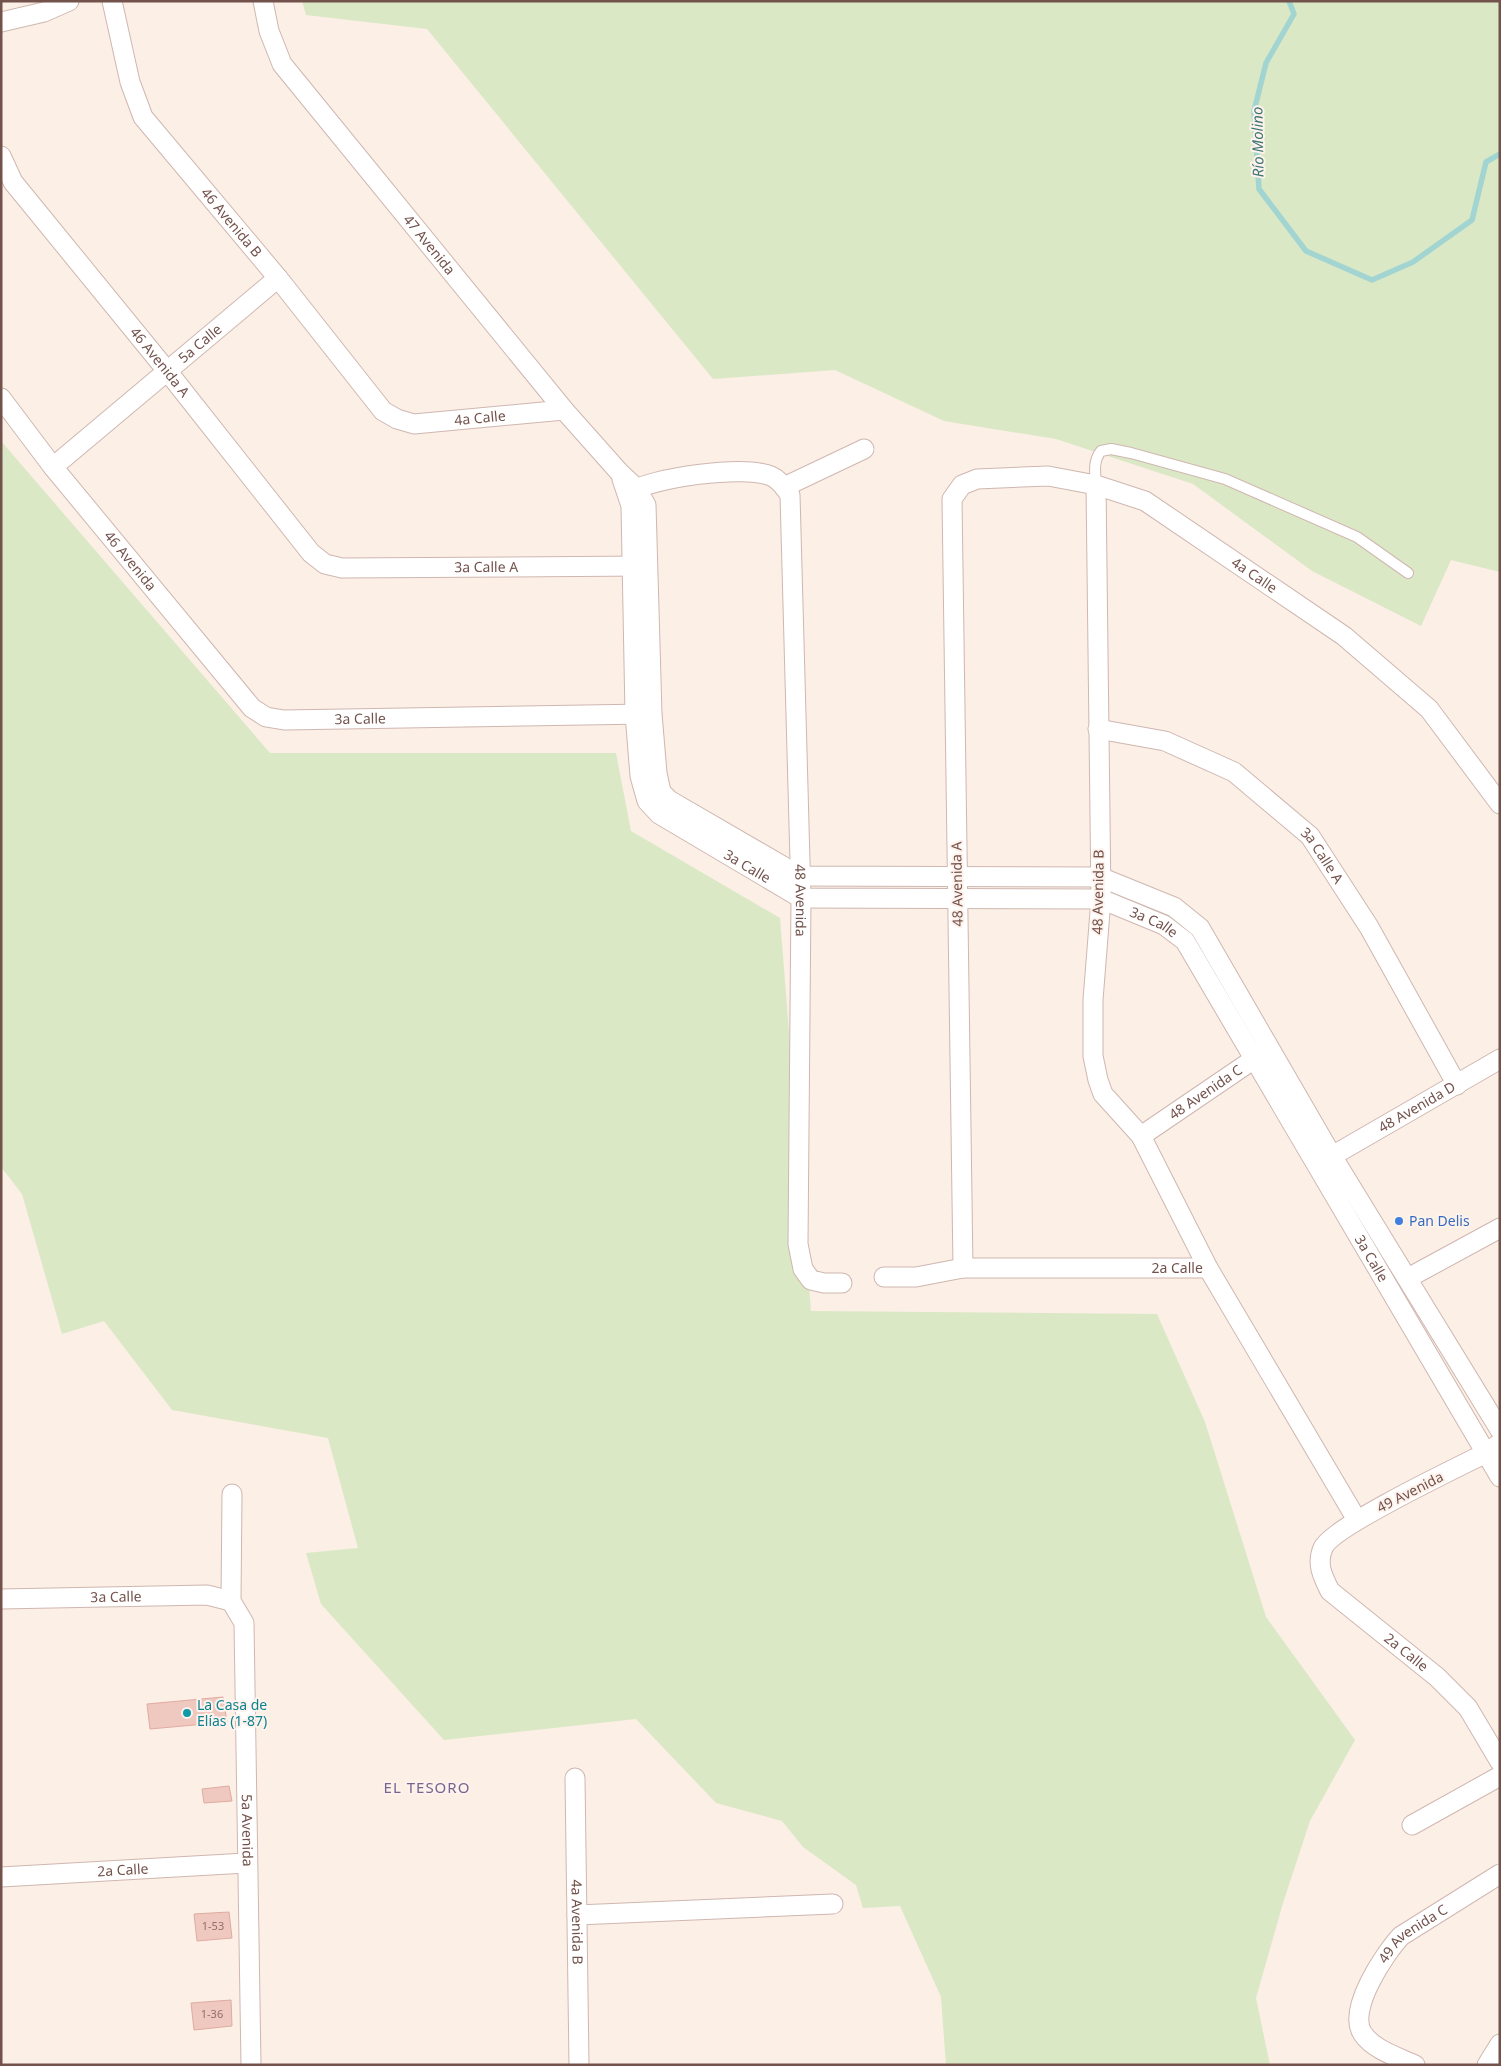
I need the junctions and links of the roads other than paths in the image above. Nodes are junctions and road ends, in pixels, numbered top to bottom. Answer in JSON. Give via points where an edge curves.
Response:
{"nodes":[{"id":1,"x":69,"y":1,"type":"edge"},
{"id":2,"x":112,"y":1,"type":"edge"},
{"id":3,"x":263,"y":1,"type":"edge"},
{"id":4,"x":1,"y":22,"type":"edge"},
{"id":5,"x":1,"y":156,"type":"edge"},
{"id":6,"x":278,"y":278,"type":"junction"},
{"id":7,"x":168,"y":372,"type":"junction"},
{"id":8,"x":1,"y":398,"type":"edge"},
{"id":9,"x":564,"y":410,"type":"junction"},
{"id":10,"x":397,"y":419,"type":"joint"},
{"id":11,"x":864,"y":449,"type":"dead end"},
{"id":12,"x":54,"y":467,"type":"junction"},
{"id":13,"x":620,"y":473,"type":"joint"},
{"id":14,"x":1096,"y":485,"type":"junction"},
{"id":15,"x":784,"y":487,"type":"junction"},
{"id":16,"x":632,"y":490,"type":"junction"},
{"id":17,"x":952,"y":499,"type":"joint"},
{"id":18,"x":324,"y":564,"type":"joint"},
{"id":19,"x":641,"y":566,"type":"junction"},
{"id":20,"x":1408,"y":573,"type":"dead end"},
{"id":21,"x":644,"y":714,"type":"junction"},
{"id":22,"x":266,"y":717,"type":"joint"},
{"id":23,"x":1098,"y":729,"type":"junction"},
{"id":24,"x":1500,"y":804,"type":"edge"},
{"id":25,"x":800,"y":876,"type":"junction"},
{"id":26,"x":1100,"y":877,"type":"junction"},
{"id":27,"x":956,"y":878,"type":"junction"},
{"id":28,"x":801,"y":898,"type":"junction"},
{"id":29,"x":957,"y":898,"type":"junction"},
{"id":30,"x":1100,"y":899,"type":"junction"},
{"id":31,"x":1270,"y":1048,"type":"junction"},
{"id":32,"x":1254,"y":1059,"type":"junction"},
{"id":33,"x":1500,"y":1059,"type":"edge"},
{"id":34,"x":1457,"y":1084,"type":"junction"},
{"id":35,"x":1141,"y":1136,"type":"junction"},
{"id":36,"x":1332,"y":1156,"type":"junction"},
{"id":37,"x":1500,"y":1228,"type":"edge"},
{"id":38,"x":963,"y":1268,"type":"junction"},
{"id":39,"x":1208,"y":1268,"type":"junction"},
{"id":40,"x":884,"y":1277,"type":"dead end"},
{"id":41,"x":1408,"y":1278,"type":"junction"},
{"id":42,"x":842,"y":1282,"type":"dead end"},
{"id":43,"x":1500,"y":1430,"type":"edge"},
{"id":44,"x":1493,"y":1448,"type":"edge"},
{"id":45,"x":1500,"y":1477,"type":"edge"},
{"id":46,"x":232,"y":1494,"type":"dead end"},
{"id":47,"x":1357,"y":1520,"type":"junction"},
{"id":48,"x":1324,"y":1546,"type":"joint"},
{"id":49,"x":1,"y":1599,"type":"edge"},
{"id":50,"x":231,"y":1601,"type":"junction"},
{"id":51,"x":1500,"y":1762,"type":"edge"},
{"id":52,"x":1500,"y":1776,"type":"edge"},
{"id":53,"x":574,"y":1778,"type":"dead end"},
{"id":54,"x":1412,"y":1825,"type":"dead end"},
{"id":55,"x":246,"y":1863,"type":"junction"},
{"id":56,"x":1500,"y":1874,"type":"edge"},
{"id":57,"x":1,"y":1877,"type":"edge"},
{"id":58,"x":833,"y":1904,"type":"dead end"},
{"id":59,"x":577,"y":1915,"type":"junction"},
{"id":60,"x":1500,"y":2044,"type":"edge"},
{"id":61,"x":251,"y":2065,"type":"edge"},
{"id":62,"x":579,"y":2065,"type":"edge"},
{"id":63,"x":1415,"y":2065,"type":"edge"},
{"id":64,"x":1487,"y":2065,"type":"edge"}],
"edges":[{"from":1,"to":4,"type":"street","via":[[44,12]]},
{"from":2,"to":6,"type":"street","name":"46 Avenida B","via":[[130,82],[143,117]]},
{"from":3,"to":9,"type":"street","name":"47 Avenida","via":[[269,31],[282,64]]},
{"from":5,"to":7,"type":"street","name":"46 Avenida A","via":[[13,182]]},
{"from":6,"to":7,"type":"street","name":"5a Calle"},
{"from":6,"to":10,"type":"street","name":"46 Avenida B","via":[[383,411]]},
{"from":7,"to":12,"type":"street","name":"5a Calle"},
{"from":7,"to":18,"type":"street","name":"46 Avenida A","via":[[311,553]]},
{"from":8,"to":12,"type":"street","name":"46 Avenida"},
{"from":9,"to":10,"type":"street","name":"4a Calle","via":[[414,424]]},
{"from":9,"to":13,"type":"street","name":"47 Avenida"},
{"from":11,"to":15,"type":"street"},
{"from":12,"to":22,"type":"street","name":"46 Avenida","via":[[252,708]]},
{"from":13,"to":16,"type":"street","name":"3a Calle"},
{"from":14,"to":17,"type":"street","name":"4a Calle","via":[[1048,476],[977,479],[962,485]]},
{"from":14,"to":20,"type":"lane","via":[[1094,467],[1101,451],[1111,449],[1160,460],[1225,479],[1357,537]]},
{"from":14,"to":23,"type":"street","name":"48 Avenida B"},
{"from":14,"to":24,"type":"street","name":"4a Calle","via":[[1145,501],[1344,636],[1429,709]]},
{"from":15,"to":16,"type":"street","via":[[772,476],[740,471],[682,477]]},
{"from":15,"to":25,"type":"street","name":"48 Avenida","via":[[792,504]]},
{"from":16,"to":19,"type":"street","name":"3a Calle"},
{"from":17,"to":27,"type":"street","name":"48 Avenida A"},
{"from":18,"to":19,"type":"street","name":"3a Calle A","via":[[342,568]]},
{"from":19,"to":21,"type":"street","name":"3a Calle"},
{"from":21,"to":22,"type":"street","name":"3a Calle","via":[[284,720]]},
{"from":21,"to":25,"type":"street","name":"3a Calle","via":[[661,792],[669,800]]},
{"from":21,"to":28,"type":"street","name":"3a Calle","via":[[640,776],[647,801],[659,814]]},
{"from":23,"to":26,"type":"street","name":"48 Avenida B"},
{"from":23,"to":34,"type":"street","name":"3a Calle A","via":[[1165,741],[1234,772],[1310,836],[1370,927]]},
{"from":25,"to":27,"type":"street","name":"3a Calle"},
{"from":25,"to":28,"type":"street","name":"48 Avenida"},
{"from":26,"to":27,"type":"street","name":"3a Calle"},
{"from":26,"to":30,"type":"street","name":"48 Avenida B"},
{"from":26,"to":31,"type":"street","name":"3a Calle","via":[[1174,907],[1200,928]]},
{"from":27,"to":29,"type":"street","name":"48 Avenida A"},
{"from":28,"to":29,"type":"street","name":"3a Calle"},
{"from":28,"to":42,"type":"street","name":"48 Avenida","via":[[798,1244],[803,1269],[810,1280]]},
{"from":29,"to":30,"type":"street","name":"3a Calle"},
{"from":29,"to":38,"type":"street","name":"48 Avenida A"},
{"from":30,"to":32,"type":"street","name":"3a Calle","via":[[1164,924],[1185,941]]},
{"from":30,"to":35,"type":"street","name":"48 Avenida B","via":[[1093,1000],[1094,1056],[1103,1094]]},
{"from":31,"to":32,"type":"street","name":"48 Avenida C"},
{"from":31,"to":36,"type":"street","name":"3a Calle"},
{"from":32,"to":35,"type":"street","name":"48 Avenida C"},
{"from":32,"to":44,"type":"street","name":"3a Calle"},
{"from":33,"to":34,"type":"street","name":"48 Avenida D"},
{"from":34,"to":36,"type":"street","name":"48 Avenida D"},
{"from":35,"to":39,"type":"street","name":"48 Avenida B"},
{"from":36,"to":41,"type":"street","name":"3a Calle"},
{"from":37,"to":41,"type":"street"},
{"from":38,"to":39,"type":"street","name":"2a Calle"},
{"from":38,"to":40,"type":"street","name":"2a Calle","via":[[916,1277]]},
{"from":39,"to":47,"type":"street","name":"2a Calle"},
{"from":41,"to":43,"type":"street","name":"3a Calle"},
{"from":44,"to":45,"type":"street","name":"3a Calle"},
{"from":44,"to":47,"type":"street","name":"49 Avenida"},
{"from":46,"to":50,"type":"street"},
{"from":47,"to":48,"type":"street","name":"49 Avenida"},
{"from":48,"to":51,"type":"street","name":"2a Calle","via":[[1319,1560],[1321,1574],[1330,1591],[1462,1701]]},
{"from":49,"to":50,"type":"street","name":"3a Calle","via":[[208,1595]]},
{"from":50,"to":55,"type":"street","name":"5a Avenida","via":[[244,1623]]},
{"from":52,"to":54,"type":"street"},
{"from":53,"to":59,"type":"street","name":"4a Avenida B"},
{"from":55,"to":57,"type":"street","name":"2a Calle"},
{"from":55,"to":61,"type":"street","name":"5a Avenida"},
{"from":56,"to":63,"type":"street","name":"49 Avenida C","via":[[1401,1936],[1389,1948],[1370,1979],[1359,2018],[1361,2033],[1370,2043]]},
{"from":58,"to":59,"type":"street"},
{"from":59,"to":62,"type":"street","name":"4a Avenida B"},
{"from":60,"to":64,"type":"street"}]}
